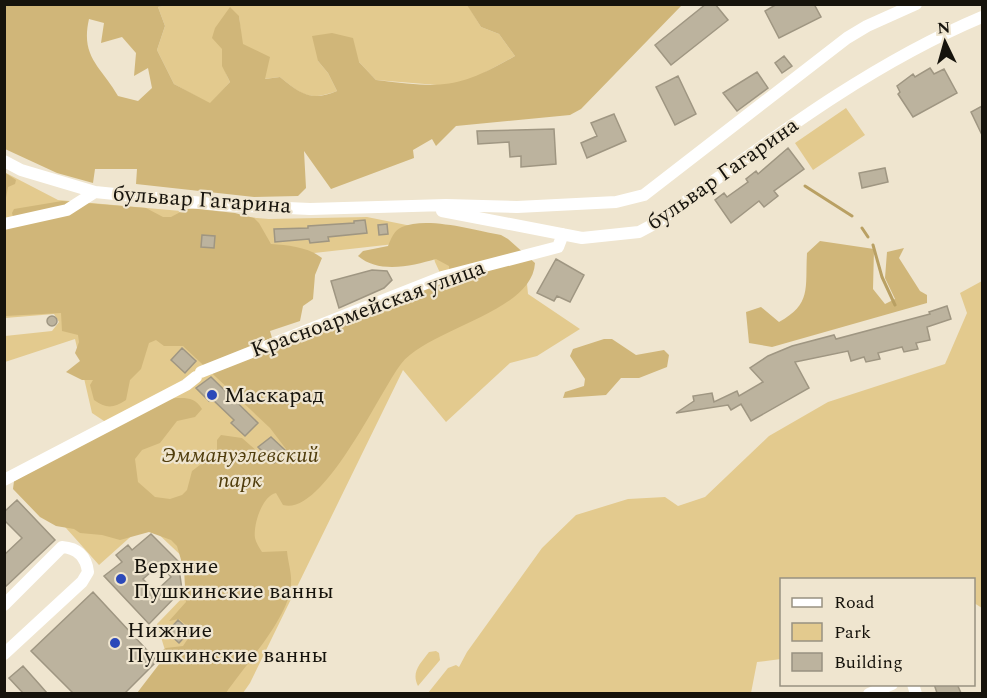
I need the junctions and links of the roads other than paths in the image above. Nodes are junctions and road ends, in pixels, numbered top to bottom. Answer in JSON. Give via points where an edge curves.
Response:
{"nodes":[{"id":1,"x":916,"y":4,"type":"edge"},
{"id":2,"x":982,"y":17,"type":"edge"},
{"id":3,"x":4,"y":161,"type":"edge"},
{"id":4,"x":96,"y":192,"type":"junction"},
{"id":5,"x":405,"y":207,"type":"junction"},
{"id":6,"x":4,"y":224,"type":"edge"},
{"id":7,"x":563,"y":234,"type":"junction"},
{"id":8,"x":4,"y":480,"type":"edge"},
{"id":9,"x":4,"y":605,"type":"edge"},
{"id":10,"x":4,"y":654,"type":"edge"},
{"id":11,"x":887,"y":686,"type":"edge"},
{"id":12,"x":869,"y":693,"type":"edge"}],
"edges":[{"from":1,"to":5,"type":"street","name":"бульвар Гагарина","via":[[847,38],[644,195],[616,202],[517,207]]},
{"from":2,"to":7,"type":"street","name":"бульвар Гагарина","via":[[902,54],[656,224],[639,232],[613,236],[582,238]]},
{"from":3,"to":4,"type":"street","name":"бульвар Гагарина","via":[[21,170]]},
{"from":4,"to":5,"type":"street","name":"бульвар Гагарина","via":[[223,205],[310,209]]},
{"from":4,"to":6,"type":"street","via":[[67,210]]},
{"from":5,"to":7,"type":"street","name":"бульвар Гагарина","via":[[473,215]]},
{"from":7,"to":8,"type":"street","name":"Красноармейская улица","via":[[558,247],[442,277],[198,374],[186,385]]},
{"from":9,"to":10,"type":"street","via":[[62,547],[78,551],[87,563],[88,572],[82,582]]},
{"from":11,"to":12,"type":"street"}]}
